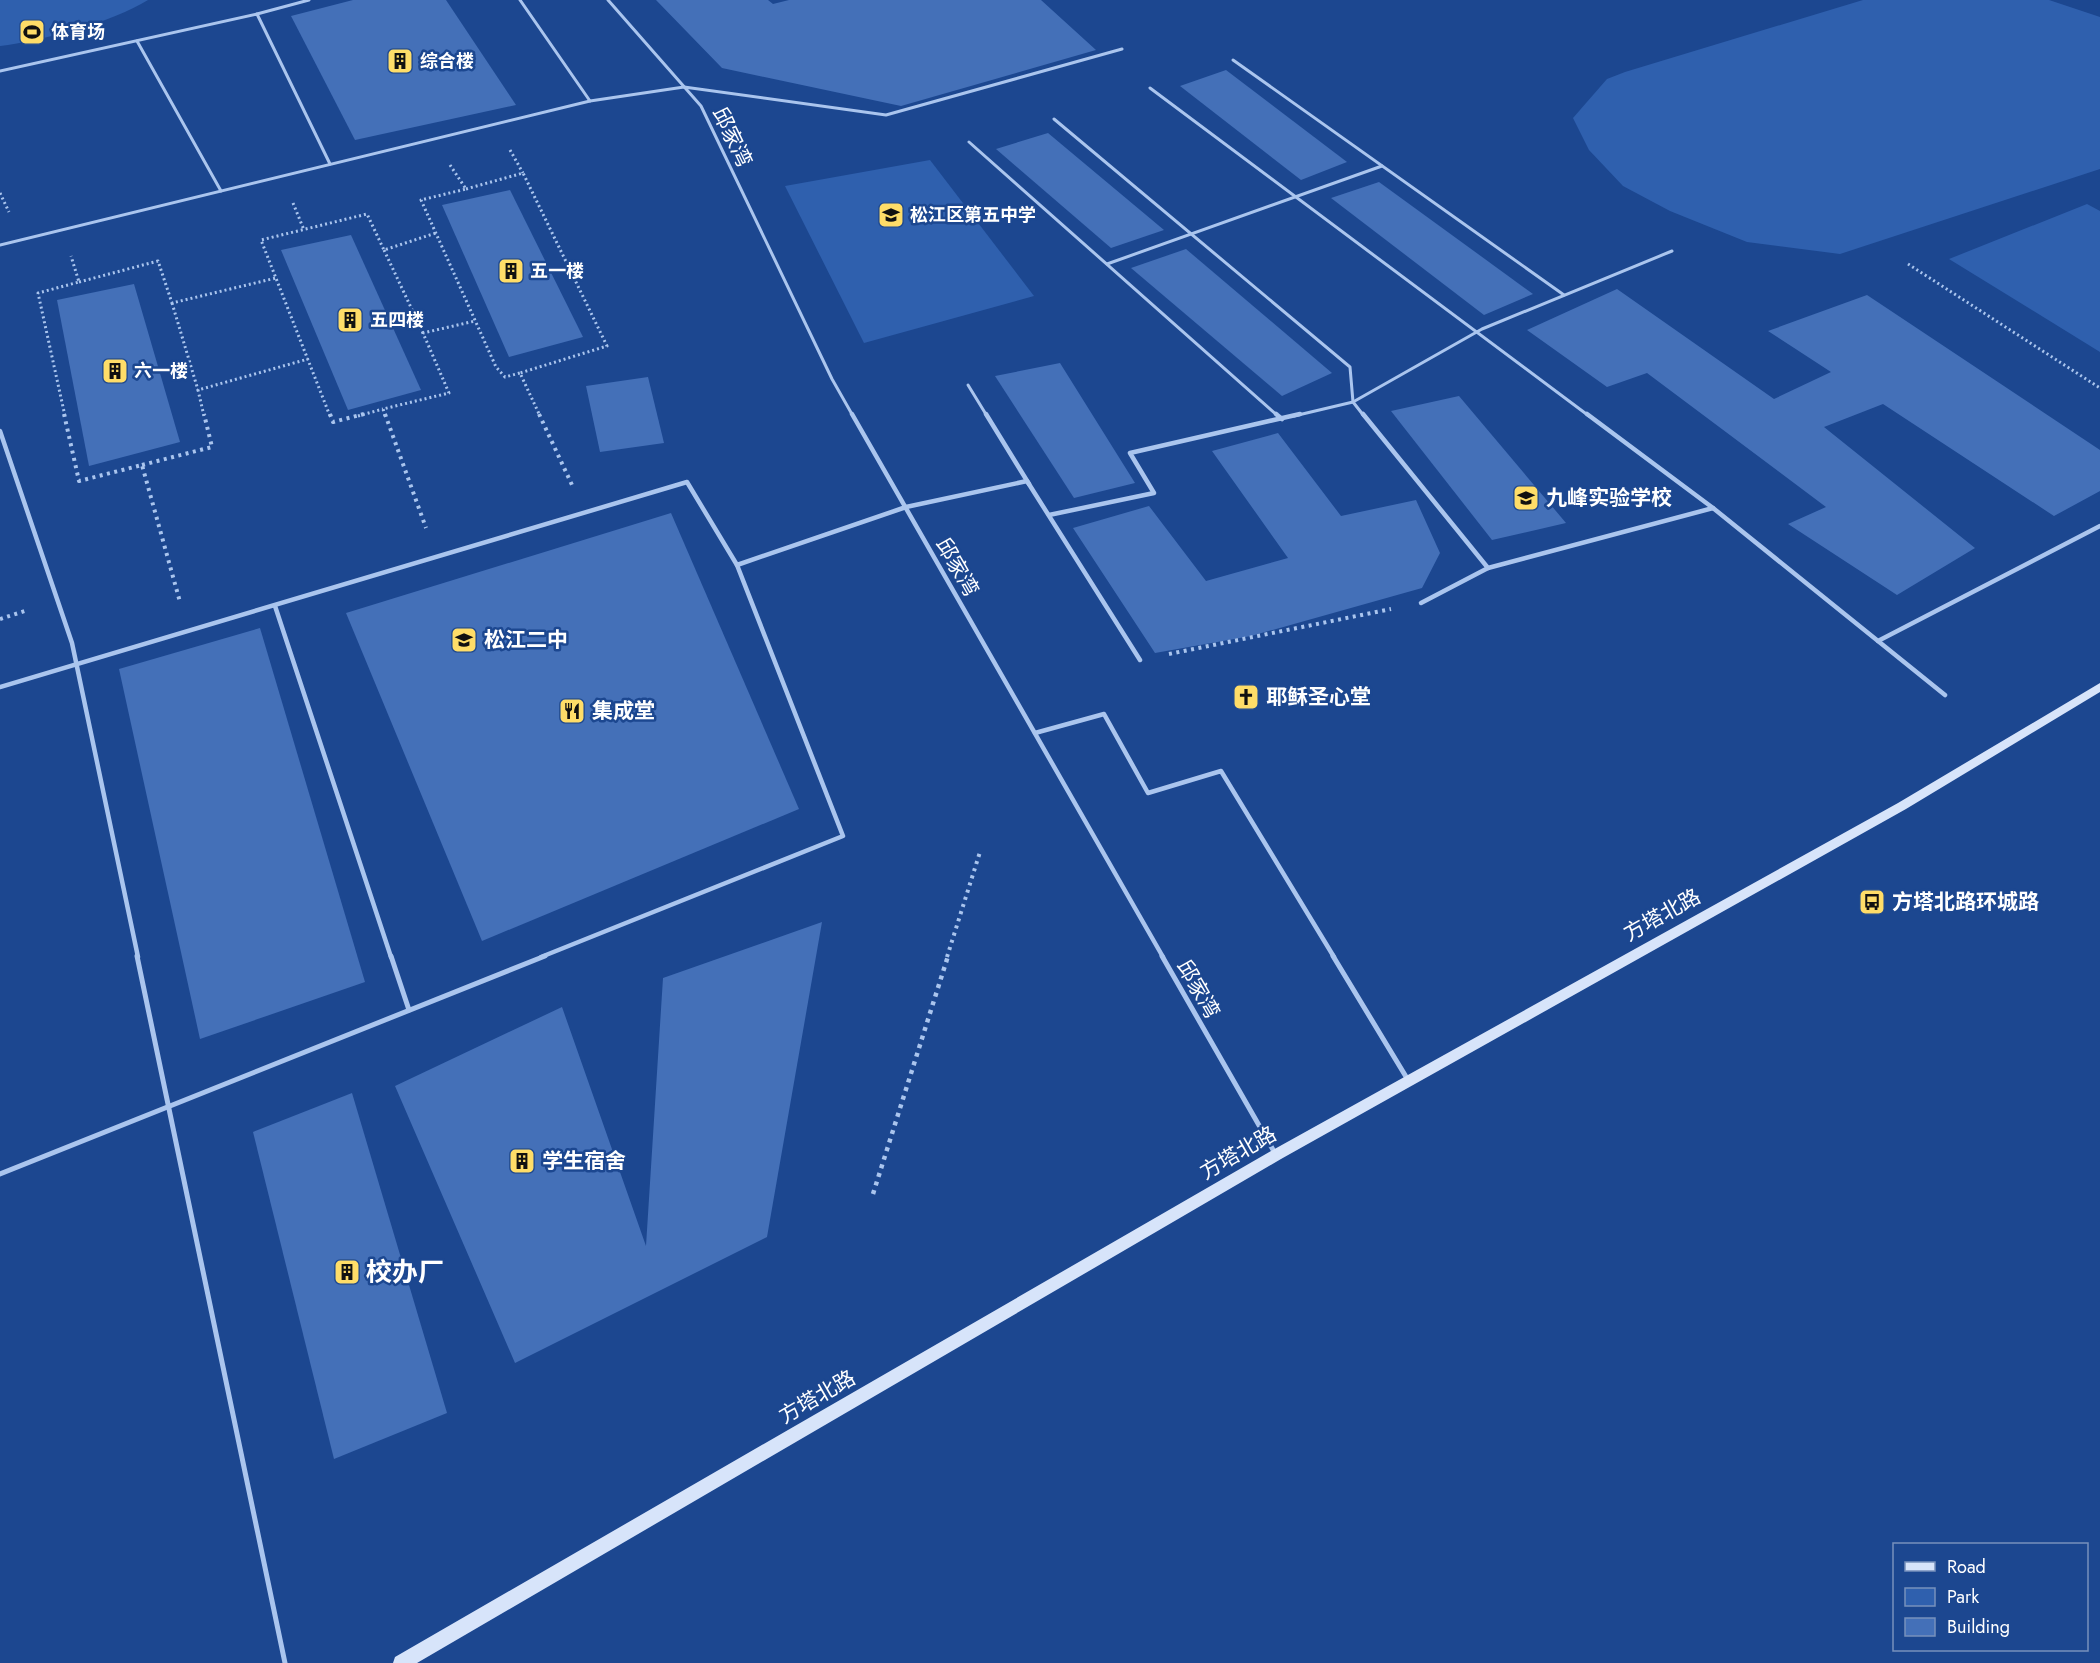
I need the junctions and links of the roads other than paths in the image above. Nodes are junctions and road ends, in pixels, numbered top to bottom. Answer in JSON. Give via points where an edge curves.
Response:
{"nodes":[{"id":1,"x":309,"y":0,"type":"edge"},
{"id":2,"x":519,"y":0,"type":"edge"},
{"id":3,"x":608,"y":0,"type":"edge"},
{"id":4,"x":257,"y":14,"type":"junction"},
{"id":5,"x":136,"y":41,"type":"junction"},
{"id":6,"x":1122,"y":49,"type":"dead end"},
{"id":7,"x":1233,"y":60,"type":"dead end"},
{"id":8,"x":0,"y":71,"type":"edge"},
{"id":9,"x":684,"y":87,"type":"junction"},
{"id":10,"x":1150,"y":88,"type":"dead end"},
{"id":11,"x":590,"y":101,"type":"junction"},
{"id":12,"x":1054,"y":119,"type":"dead end"},
{"id":13,"x":969,"y":142,"type":"dead end"},
{"id":14,"x":330,"y":164,"type":"junction"},
{"id":15,"x":1382,"y":166,"type":"junction"},
{"id":16,"x":221,"y":191,"type":"junction"},
{"id":17,"x":1296,"y":196,"type":"junction"},
{"id":18,"x":1191,"y":234,"type":"junction"},
{"id":19,"x":0,"y":245,"type":"edge"},
{"id":20,"x":1672,"y":251,"type":"dead end"},
{"id":21,"x":1107,"y":264,"type":"junction"},
{"id":22,"x":1564,"y":295,"type":"junction"},
{"id":23,"x":1477,"y":332,"type":"junction"},
{"id":24,"x":968,"y":385,"type":"dead end"},
{"id":25,"x":1353,"y":402,"type":"junction"},
{"id":26,"x":1282,"y":419,"type":"junction"},
{"id":27,"x":0,"y":431,"type":"edge"},
{"id":28,"x":1032,"y":488,"type":"junction"},
{"id":29,"x":906,"y":507,"type":"junction"},
{"id":30,"x":1713,"y":508,"type":"junction"},
{"id":31,"x":1049,"y":515,"type":"junction"},
{"id":32,"x":2100,"y":526,"type":"edge"},
{"id":33,"x":737,"y":565,"type":"junction"},
{"id":34,"x":1488,"y":568,"type":"junction"},
{"id":35,"x":1421,"y":603,"type":"road end"},
{"id":36,"x":275,"y":606,"type":"junction"},
{"id":37,"x":1878,"y":641,"type":"junction"},
{"id":38,"x":1140,"y":660,"type":"road end"},
{"id":39,"x":77,"y":666,"type":"junction"},
{"id":40,"x":0,"y":687,"type":"edge"},
{"id":41,"x":2100,"y":687,"type":"edge"},
{"id":42,"x":1945,"y":695,"type":"dead end"},
{"id":43,"x":1035,"y":733,"type":"junction"},
{"id":44,"x":409,"y":1010,"type":"junction"},
{"id":45,"x":1408,"y":1080,"type":"junction"},
{"id":46,"x":168,"y":1106,"type":"junction"},
{"id":47,"x":1276,"y":1155,"type":"junction"},
{"id":48,"x":0,"y":1174,"type":"edge"},
{"id":49,"x":285,"y":1663,"type":"edge"},
{"id":50,"x":401,"y":1663,"type":"edge"}],
"edges":[{"from":1,"to":4,"type":"lane"},
{"from":2,"to":11,"type":"lane"},
{"from":3,"to":9,"type":"lane","name":"邱家湾"},
{"from":4,"to":5,"type":"lane"},
{"from":4,"to":14,"type":"lane"},
{"from":5,"to":8,"type":"lane"},
{"from":5,"to":16,"type":"lane"},
{"from":6,"to":9,"type":"lane","via":[[886,115]]},
{"from":7,"to":15,"type":"lane"},
{"from":9,"to":11,"type":"lane"},
{"from":9,"to":29,"type":"lane","name":"邱家湾","via":[[701,106],[832,379]]},
{"from":10,"to":17,"type":"lane"},
{"from":11,"to":14,"type":"lane"},
{"from":12,"to":18,"type":"lane"},
{"from":13,"to":21,"type":"lane"},
{"from":14,"to":16,"type":"lane"},
{"from":15,"to":17,"type":"lane"},
{"from":15,"to":22,"type":"lane"},
{"from":16,"to":19,"type":"lane"},
{"from":17,"to":18,"type":"lane"},
{"from":17,"to":23,"type":"lane"},
{"from":18,"to":21,"type":"lane"},
{"from":18,"to":25,"type":"lane","via":[[1350,368]]},
{"from":20,"to":22,"type":"lane"},
{"from":21,"to":26,"type":"lane"},
{"from":22,"to":23,"type":"lane"},
{"from":23,"to":25,"type":"lane"},
{"from":23,"to":30,"type":"lane"},
{"from":24,"to":28,"type":"lane"},
{"from":25,"to":26,"type":"lane"},
{"from":25,"to":34,"type":"lane"},
{"from":26,"to":31,"type":"lane","via":[[1130,453],[1154,493]]},
{"from":27,"to":39,"type":"lane"},
{"from":28,"to":29,"type":"lane","via":[[1027,481]]},
{"from":28,"to":31,"type":"lane"},
{"from":29,"to":33,"type":"lane"},
{"from":29,"to":43,"type":"lane","name":"邱家湾"},
{"from":30,"to":34,"type":"lane"},
{"from":30,"to":37,"type":"lane"},
{"from":31,"to":38,"type":"lane"},
{"from":32,"to":37,"type":"lane"},
{"from":33,"to":36,"type":"lane","via":[[687,482]]},
{"from":33,"to":44,"type":"lane","via":[[843,837]]},
{"from":34,"to":35,"type":"lane"},
{"from":36,"to":39,"type":"lane"},
{"from":36,"to":44,"type":"lane"},
{"from":37,"to":42,"type":"lane"},
{"from":39,"to":40,"type":"lane"},
{"from":39,"to":46,"type":"lane"},
{"from":41,"to":45,"type":"street","name":"方塔北路","via":[[1902,806]]},
{"from":43,"to":45,"type":"lane","via":[[1104,714],[1148,793],[1221,771]]},
{"from":43,"to":47,"type":"lane","name":"邱家湾"},
{"from":44,"to":46,"type":"lane"},
{"from":45,"to":47,"type":"street","name":"方塔北路"},
{"from":46,"to":48,"type":"lane"},
{"from":46,"to":49,"type":"lane"},
{"from":47,"to":50,"type":"street","name":"方塔北路"}]}
